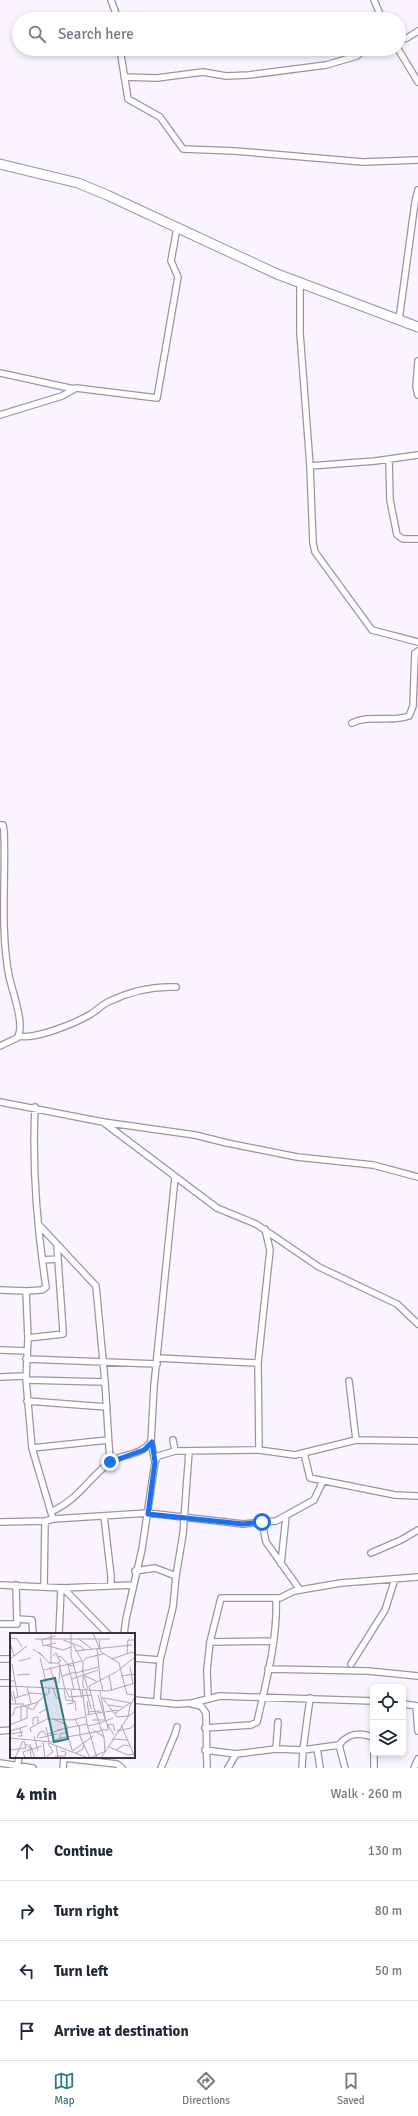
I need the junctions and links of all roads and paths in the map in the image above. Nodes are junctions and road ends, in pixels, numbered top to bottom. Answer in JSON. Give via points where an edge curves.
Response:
{"nodes":[{"id":1,"x":111,"y":0,"type":"edge"},
{"id":2,"x":374,"y":0,"type":"edge"},
{"id":3,"x":115,"y":12,"type":"edge"},
{"id":4,"x":379,"y":12,"type":"edge"},
{"id":5,"x":418,"y":31,"type":"edge"},
{"id":6,"x":406,"y":38,"type":"edge"},
{"id":7,"x":121,"y":56,"type":"edge"},
{"id":8,"x":357,"y":56,"type":"edge"},
{"id":9,"x":402,"y":56,"type":"edge"},
{"id":10,"x":124,"y":77,"type":"junction"},
{"id":11,"x":418,"y":82,"type":"edge"},
{"id":12,"x":418,"y":160,"type":"edge"},
{"id":13,"x":0,"y":164,"type":"edge"},
{"id":14,"x":418,"y":190,"type":"edge"},
{"id":15,"x":177,"y":228,"type":"junction"},
{"id":16,"x":300,"y":283,"type":"junction"},
{"id":17,"x":399,"y":320,"type":"junction"},
{"id":18,"x":418,"y":327,"type":"edge"},
{"id":19,"x":418,"y":361,"type":"edge"},
{"id":20,"x":0,"y":373,"type":"edge"},
{"id":21,"x":74,"y":389,"type":"junction"},
{"id":22,"x":418,"y":395,"type":"edge"},
{"id":23,"x":0,"y":415,"type":"edge"},
{"id":24,"x":418,"y":455,"type":"edge"},
{"id":25,"x":389,"y":460,"type":"junction"},
{"id":26,"x":310,"y":466,"type":"junction"},
{"id":27,"x":418,"y":539,"type":"edge"},
{"id":28,"x":418,"y":642,"type":"edge"},
{"id":29,"x":418,"y":650,"type":"edge"},
{"id":30,"x":352,"y":723,"type":"dead end"},
{"id":31,"x":0,"y":825,"type":"edge"},
{"id":32,"x":176,"y":987,"type":"dead end"},
{"id":33,"x":18,"y":1036,"type":"junction"},
{"id":34,"x":1,"y":1045,"type":"edge"},
{"id":35,"x":0,"y":1102,"type":"edge"},
{"id":36,"x":35,"y":1107,"type":"junction"},
{"id":37,"x":103,"y":1122,"type":"junction"},
{"id":38,"x":175,"y":1177,"type":"junction"},
{"id":39,"x":418,"y":1177,"type":"edge"},
{"id":40,"x":39,"y":1225,"type":"junction"},
{"id":41,"x":265,"y":1229,"type":"junction"},
{"id":42,"x":57,"y":1245,"type":"junction"},
{"id":43,"x":58,"y":1259,"type":"junction"},
{"id":44,"x":42,"y":1260,"type":"junction"},
{"id":45,"x":0,"y":1290,"type":"edge"},
{"id":46,"x":26,"y":1291,"type":"junction"},
{"id":47,"x":418,"y":1324,"type":"edge"},
{"id":48,"x":28,"y":1338,"type":"junction"},
{"id":49,"x":0,"y":1350,"type":"edge"},
{"id":50,"x":27,"y":1351,"type":"junction"},
{"id":51,"x":26,"y":1359,"type":"junction"},
{"id":52,"x":103,"y":1361,"type":"junction"},
{"id":53,"x":157,"y":1361,"type":"junction"},
{"id":54,"x":258,"y":1363,"type":"junction"},
{"id":55,"x":0,"y":1377,"type":"edge"},
{"id":56,"x":26,"y":1378,"type":"junction"},
{"id":57,"x":350,"y":1381,"type":"dead end"},
{"id":58,"x":106,"y":1382,"type":"junction"},
{"id":59,"x":28,"y":1401,"type":"junction"},
{"id":60,"x":107,"y":1407,"type":"junction"},
{"id":61,"x":108,"y":1440,"type":"junction"},
{"id":62,"x":174,"y":1440,"type":"dead end"},
{"id":63,"x":356,"y":1440,"type":"junction"},
{"id":64,"x":418,"y":1441,"type":"edge"},
{"id":65,"x":152,"y":1442,"type":"junction"},
{"id":66,"x":32,"y":1448,"type":"junction"},
{"id":67,"x":259,"y":1450,"type":"junction"},
{"id":68,"x":175,"y":1451,"type":"junction"},
{"id":69,"x":189,"y":1451,"type":"junction"},
{"id":70,"x":304,"y":1453,"type":"junction"},
{"id":71,"x":110,"y":1462,"type":"junction"},
{"id":72,"x":155,"y":1462,"type":"junction"},
{"id":73,"x":323,"y":1481,"type":"junction"},
{"id":74,"x":418,"y":1496,"type":"edge"},
{"id":75,"x":51,"y":1512,"type":"junction"},
{"id":76,"x":148,"y":1514,"type":"junction"},
{"id":77,"x":104,"y":1516,"type":"junction"},
{"id":78,"x":184,"y":1516,"type":"junction"},
{"id":79,"x":286,"y":1516,"type":"junction"},
{"id":80,"x":53,"y":1519,"type":"junction"},
{"id":81,"x":45,"y":1521,"type":"junction"},
{"id":82,"x":0,"y":1522,"type":"edge"},
{"id":83,"x":262,"y":1522,"type":"junction"},
{"id":84,"x":418,"y":1530,"type":"edge"},
{"id":85,"x":372,"y":1553,"type":"dead end"},
{"id":86,"x":282,"y":1564,"type":"junction"},
{"id":87,"x":135,"y":1571,"type":"junction"},
{"id":88,"x":176,"y":1576,"type":"junction"},
{"id":89,"x":418,"y":1577,"type":"edge"},
{"id":90,"x":395,"y":1579,"type":"junction"},
{"id":91,"x":0,"y":1585,"type":"edge"},
{"id":92,"x":16,"y":1585,"type":"junction"},
{"id":93,"x":133,"y":1585,"type":"junction"},
{"id":94,"x":111,"y":1586,"type":"junction"},
{"id":95,"x":44,"y":1587,"type":"junction"},
{"id":96,"x":62,"y":1588,"type":"junction"},
{"id":97,"x":300,"y":1590,"type":"junction"},
{"id":98,"x":276,"y":1598,"type":"junction"},
{"id":99,"x":17,"y":1619,"type":"junction"},
{"id":100,"x":0,"y":1624,"type":"edge"},
{"id":101,"x":101,"y":1632,"type":"edge"},
{"id":102,"x":34,"y":1633,"type":"edge"},
{"id":103,"x":59,"y":1633,"type":"edge"},
{"id":104,"x":124,"y":1633,"type":"edge"},
{"id":105,"x":272,"y":1641,"type":"junction"},
{"id":106,"x":210,"y":1642,"type":"junction"},
{"id":107,"x":10,"y":1658,"type":"edge"},
{"id":108,"x":135,"y":1658,"type":"edge"},
{"id":109,"x":0,"y":1659,"type":"edge"},
{"id":110,"x":160,"y":1660,"type":"junction"},
{"id":111,"x":351,"y":1664,"type":"dead end"},
{"id":112,"x":268,"y":1669,"type":"junction"},
{"id":113,"x":418,"y":1676,"type":"edge"},
{"id":114,"x":262,"y":1697,"type":"junction"},
{"id":115,"x":208,"y":1698,"type":"junction"},
{"id":116,"x":310,"y":1698,"type":"junction"},
{"id":117,"x":135,"y":1700,"type":"edge"},
{"id":118,"x":157,"y":1701,"type":"junction"},
{"id":119,"x":370,"y":1701,"type":"edge"},
{"id":120,"x":192,"y":1704,"type":"junction"},
{"id":121,"x":406,"y":1704,"type":"edge"},
{"id":122,"x":417,"y":1706,"type":"edge"},
{"id":123,"x":278,"y":1722,"type":"dead end"},
{"id":124,"x":176,"y":1726,"type":"dead end"},
{"id":125,"x":205,"y":1728,"type":"junction"},
{"id":126,"x":10,"y":1730,"type":"edge"},
{"id":127,"x":0,"y":1731,"type":"edge"},
{"id":128,"x":418,"y":1731,"type":"edge"},
{"id":129,"x":370,"y":1737,"type":"edge"},
{"id":130,"x":339,"y":1745,"type":"junction"},
{"id":131,"x":317,"y":1748,"type":"junction"},
{"id":132,"x":276,"y":1749,"type":"junction"},
{"id":133,"x":205,"y":1750,"type":"junction"},
{"id":134,"x":303,"y":1750,"type":"junction"},
{"id":135,"x":236,"y":1754,"type":"junction"},
{"id":136,"x":374,"y":1756,"type":"edge"},
{"id":137,"x":64,"y":1758,"type":"edge"},
{"id":138,"x":418,"y":1759,"type":"edge"},
{"id":139,"x":0,"y":1763,"type":"edge"},
{"id":140,"x":100,"y":1765,"type":"edge"},
{"id":141,"x":18,"y":1767,"type":"edge"},
{"id":142,"x":33,"y":1768,"type":"edge"},
{"id":143,"x":63,"y":1768,"type":"edge"},
{"id":144,"x":122,"y":1768,"type":"edge"},
{"id":145,"x":161,"y":1768,"type":"edge"},
{"id":146,"x":207,"y":1768,"type":"edge"},
{"id":147,"x":228,"y":1768,"type":"edge"},
{"id":148,"x":302,"y":1768,"type":"edge"},
{"id":149,"x":320,"y":1768,"type":"edge"},
{"id":150,"x":345,"y":1768,"type":"edge"},
{"id":151,"x":374,"y":1768,"type":"edge"},
{"id":152,"x":414,"y":1768,"type":"edge"}],
"edges":[{"from":1,"to":3,"type":"street"},
{"from":2,"to":4,"type":"street"},
{"from":5,"to":6,"type":"street"},
{"from":7,"to":10,"type":"street"},
{"from":8,"to":10,"type":"street","via":[[326,65],[249,75],[226,76],[204,72],[157,78]]},
{"from":9,"to":11,"type":"street"},
{"from":10,"to":12,"type":"street","via":[[128,99],[160,117],[182,149],[363,162]]},
{"from":13,"to":15,"type":"main road","via":[[78,183]]},
{"from":14,"to":17,"type":"street"},
{"from":15,"to":16,"type":"main road"},
{"from":15,"to":21,"type":"street","via":[[171,261],[178,277],[157,398],[94,389]]},
{"from":16,"to":17,"type":"main road"},
{"from":16,"to":26,"type":"street","via":[[300,333]]},
{"from":17,"to":18,"type":"main road"},
{"from":19,"to":22,"type":"street"},
{"from":20,"to":21,"type":"street"},
{"from":21,"to":23,"type":"street","via":[[62,396]]},
{"from":24,"to":25,"type":"street"},
{"from":25,"to":26,"type":"street"},
{"from":25,"to":27,"type":"street","via":[[390,500],[397,535],[403,539]]},
{"from":26,"to":28,"type":"street","via":[[315,552],[372,630]]},
{"from":29,"to":30,"type":"street","via":[[415,653],[413,706],[409,716],[369,718]]},
{"from":31,"to":33,"type":"street","via":[[3,825],[4,831],[5,939],[9,974],[21,1025]]},
{"from":32,"to":33,"type":"street","via":[[154,987],[131,992],[58,1028],[32,1036]]},
{"from":33,"to":34,"type":"street"},
{"from":35,"to":36,"type":"street"},
{"from":36,"to":37,"type":"street"},
{"from":36,"to":40,"type":"street","via":[[33,1148]]},
{"from":37,"to":38,"type":"street"},
{"from":37,"to":39,"type":"street","via":[[195,1135],[297,1157],[373,1165]]},
{"from":38,"to":41,"type":"street","via":[[217,1208]]},
{"from":38,"to":53,"type":"street"},
{"from":40,"to":42,"type":"street"},
{"from":40,"to":44,"type":"street"},
{"from":41,"to":47,"type":"street","via":[[319,1267],[396,1304]]},
{"from":41,"to":54,"type":"street","via":[[270,1250]]},
{"from":42,"to":43,"type":"street"},
{"from":42,"to":52,"type":"street","via":[[96,1286]]},
{"from":43,"to":44,"type":"street"},
{"from":43,"to":48,"type":"street","via":[[62,1334]]},
{"from":44,"to":46,"type":"street","via":[[46,1287],[42,1290]]},
{"from":45,"to":46,"type":"street"},
{"from":46,"to":48,"type":"street"},
{"from":48,"to":50,"type":"street"},
{"from":49,"to":50,"type":"street"},
{"from":50,"to":51,"type":"street"},
{"from":51,"to":52,"type":"street"},
{"from":51,"to":56,"type":"street"},
{"from":52,"to":53,"type":"street"},
{"from":52,"to":58,"type":"street"},
{"from":53,"to":54,"type":"street"},
{"from":53,"to":65,"type":"street"},
{"from":54,"to":67,"type":"street"},
{"from":55,"to":56,"type":"street"},
{"from":56,"to":58,"type":"street"},
{"from":56,"to":59,"type":"street"},
{"from":57,"to":63,"type":"street"},
{"from":58,"to":60,"type":"street"},
{"from":59,"to":60,"type":"street"},
{"from":59,"to":66,"type":"street"},
{"from":60,"to":61,"type":"street"},
{"from":61,"to":66,"type":"street"},
{"from":61,"to":71,"type":"street"},
{"from":62,"to":68,"type":"street"},
{"from":63,"to":64,"type":"street"},
{"from":63,"to":70,"type":"street"},
{"from":65,"to":71,"type":"street","via":[[144,1450]]},
{"from":65,"to":72,"type":"street"},
{"from":66,"to":75,"type":"street"},
{"from":67,"to":69,"type":"street"},
{"from":67,"to":70,"type":"street","via":[[295,1455]]},
{"from":68,"to":69,"type":"street"},
{"from":68,"to":72,"type":"street","via":[[158,1456]]},
{"from":69,"to":78,"type":"street"},
{"from":70,"to":73,"type":"street","via":[[310,1478]]},
{"from":71,"to":75,"type":"street","via":[[74,1499]]},
{"from":72,"to":76,"type":"street"},
{"from":73,"to":74,"type":"street","via":[[395,1495]]},
{"from":73,"to":79,"type":"street","via":[[314,1500]]},
{"from":75,"to":80,"type":"street"},
{"from":76,"to":77,"type":"street"},
{"from":76,"to":78,"type":"street"},
{"from":76,"to":87,"type":"street"},
{"from":77,"to":80,"type":"street"},
{"from":77,"to":94,"type":"street"},
{"from":78,"to":83,"type":"street","via":[[243,1524]]},
{"from":78,"to":88,"type":"street"},
{"from":79,"to":83,"type":"street","via":[[276,1521]]},
{"from":79,"to":86,"type":"street"},
{"from":80,"to":81,"type":"street"},
{"from":81,"to":82,"type":"street"},
{"from":81,"to":95,"type":"street"},
{"from":83,"to":86,"type":"street","via":[[266,1542]]},
{"from":84,"to":85,"type":"street"},
{"from":86,"to":97,"type":"street"},
{"from":87,"to":88,"type":"street","via":[[155,1568]]},
{"from":87,"to":93,"type":"street"},
{"from":88,"to":110,"type":"street","via":[[172,1618]]},
{"from":89,"to":90,"type":"street"},
{"from":90,"to":97,"type":"street","via":[[341,1583]]},
{"from":90,"to":111,"type":"street","via":[[385,1610]]},
{"from":91,"to":92,"type":"street"},
{"from":92,"to":95,"type":"street"},
{"from":92,"to":99,"type":"street"},
{"from":93,"to":94,"type":"street"},
{"from":93,"to":104,"type":"street"},
{"from":94,"to":96,"type":"street"},
{"from":95,"to":96,"type":"street"},
{"from":96,"to":101,"type":"street"},
{"from":96,"to":103,"type":"street"},
{"from":97,"to":98,"type":"street"},
{"from":98,"to":105,"type":"street","via":[[277,1611]]},
{"from":98,"to":106,"type":"street","via":[[221,1598]]},
{"from":99,"to":100,"type":"street","via":[[17,1624]]},
{"from":99,"to":102,"type":"street","via":[[32,1620]]},
{"from":105,"to":106,"type":"street"},
{"from":105,"to":112,"type":"street"},
{"from":106,"to":115,"type":"street"},
{"from":107,"to":109,"type":"street"},
{"from":108,"to":110,"type":"street"},
{"from":110,"to":118,"type":"street"},
{"from":112,"to":113,"type":"street","via":[[368,1671]]},
{"from":112,"to":114,"type":"street"},
{"from":114,"to":115,"type":"street"},
{"from":114,"to":116,"type":"street"},
{"from":114,"to":125,"type":"street","via":[[256,1724]]},
{"from":115,"to":120,"type":"street"},
{"from":116,"to":119,"type":"street"},
{"from":116,"to":134,"type":"street"},
{"from":117,"to":118,"type":"street"},
{"from":118,"to":120,"type":"street"},
{"from":120,"to":125,"type":"street","via":[[204,1709]]},
{"from":121,"to":122,"type":"street"},
{"from":122,"to":128,"type":"street"},
{"from":123,"to":132,"type":"street"},
{"from":124,"to":145,"type":"street"},
{"from":125,"to":133,"type":"street"},
{"from":126,"to":127,"type":"street"},
{"from":129,"to":130,"type":"street","via":[[351,1734]]},
{"from":130,"to":131,"type":"street"},
{"from":130,"to":150,"type":"street"},
{"from":131,"to":134,"type":"street"},
{"from":131,"to":149,"type":"street"},
{"from":132,"to":134,"type":"street"},
{"from":132,"to":135,"type":"street"},
{"from":133,"to":135,"type":"street"},
{"from":133,"to":146,"type":"street"},
{"from":134,"to":148,"type":"street"},
{"from":135,"to":147,"type":"street"},
{"from":136,"to":151,"type":"street"},
{"from":137,"to":140,"type":"street"},
{"from":137,"to":143,"type":"street"},
{"from":138,"to":152,"type":"street"},
{"from":139,"to":141,"type":"street"},
{"from":140,"to":144,"type":"street","via":[[117,1764]]},
{"from":141,"to":142,"type":"street"}]}
